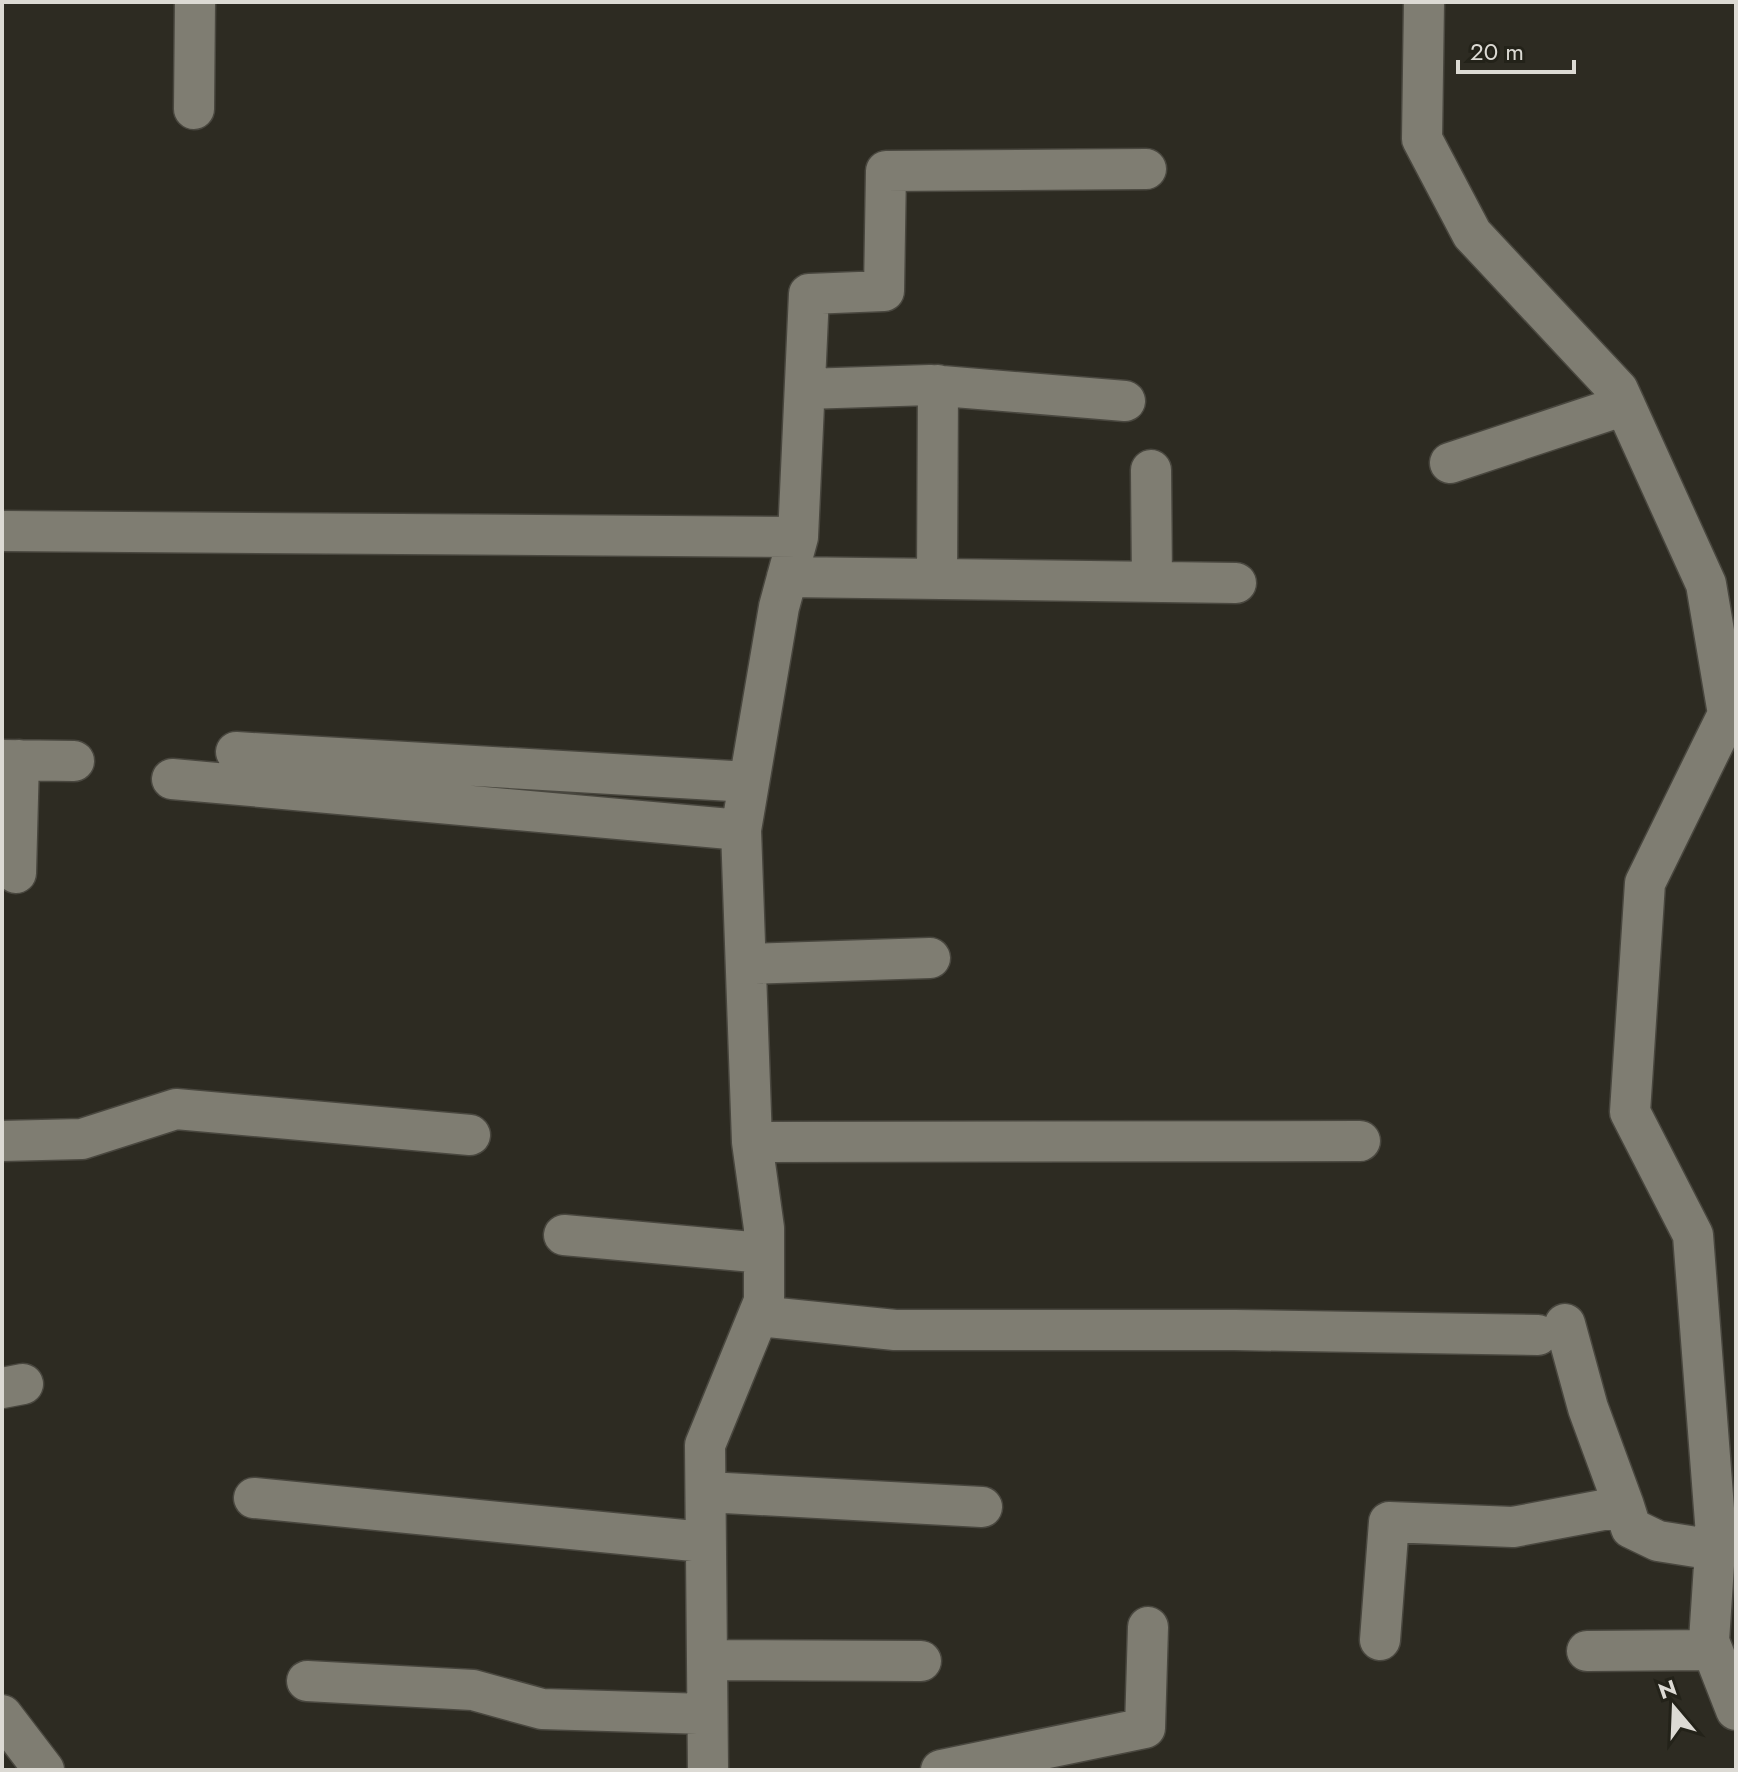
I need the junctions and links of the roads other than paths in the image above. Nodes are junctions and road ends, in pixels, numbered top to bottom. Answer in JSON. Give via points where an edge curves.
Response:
{"nodes":[{"id":1,"x":195,"y":2,"type":"edge"},
{"id":2,"x":1424,"y":2,"type":"edge"},
{"id":3,"x":194,"y":109,"type":"dead end"},
{"id":4,"x":1146,"y":169,"type":"dead end"},
{"id":5,"x":938,"y":385,"type":"junction"},
{"id":6,"x":805,"y":389,"type":"junction"},
{"id":7,"x":1125,"y":401,"type":"dead end"},
{"id":8,"x":1625,"y":405,"type":"junction"},
{"id":9,"x":1450,"y":463,"type":"dead end"},
{"id":10,"x":1151,"y":470,"type":"dead end"},
{"id":11,"x":2,"y":531,"type":"edge"},
{"id":12,"x":798,"y":537,"type":"junction"},
{"id":13,"x":787,"y":577,"type":"junction"},
{"id":14,"x":937,"y":579,"type":"junction"},
{"id":15,"x":1152,"y":582,"type":"junction"},
{"id":16,"x":1236,"y":583,"type":"dead end"},
{"id":17,"x":1721,"y":583,"type":"edge"},
{"id":18,"x":236,"y":752,"type":"dead end"},
{"id":19,"x":10,"y":760,"type":"edge"},
{"id":20,"x":74,"y":761,"type":"dead end"},
{"id":21,"x":172,"y":779,"type":"dead end"},
{"id":22,"x":749,"y":782,"type":"junction"},
{"id":23,"x":741,"y":830,"type":"junction"},
{"id":24,"x":16,"y":873,"type":"dead end"},
{"id":25,"x":930,"y":958,"type":"dead end"},
{"id":26,"x":746,"y":964,"type":"junction"},
{"id":27,"x":470,"y":1135,"type":"dead end"},
{"id":28,"x":2,"y":1141,"type":"edge"},
{"id":29,"x":1360,"y":1141,"type":"dead end"},
{"id":30,"x":752,"y":1142,"type":"junction"},
{"id":31,"x":564,"y":1235,"type":"dead end"},
{"id":32,"x":764,"y":1253,"type":"junction"},
{"id":33,"x":758,"y":1316,"type":"junction"},
{"id":34,"x":707,"y":1492,"type":"junction"},
{"id":35,"x":254,"y":1498,"type":"dead end"},
{"id":36,"x":1624,"y":1506,"type":"junction"},
{"id":37,"x":982,"y":1507,"type":"dead end"},
{"id":38,"x":704,"y":1542,"type":"junction"},
{"id":39,"x":1715,"y":1550,"type":"junction"},
{"id":40,"x":1148,"y":1627,"type":"dead end"},
{"id":41,"x":1380,"y":1640,"type":"dead end"},
{"id":42,"x":1712,"y":1650,"type":"junction"},
{"id":43,"x":1587,"y":1651,"type":"dead end"},
{"id":44,"x":708,"y":1660,"type":"junction"},
{"id":45,"x":921,"y":1661,"type":"dead end"},
{"id":46,"x":307,"y":1681,"type":"dead end"},
{"id":47,"x":1736,"y":1710,"type":"edge"},
{"id":48,"x":706,"y":1714,"type":"junction"},
{"id":49,"x":2,"y":1715,"type":"edge"},
{"id":50,"x":44,"y":1770,"type":"edge"},
{"id":51,"x":708,"y":1770,"type":"edge"},
{"id":52,"x":941,"y":1770,"type":"edge"}],
"edges":[{"from":1,"to":3,"type":"street"},
{"from":2,"to":8,"type":"street","via":[[1422,139],[1472,234],[1618,390]]},
{"from":4,"to":6,"type":"street","via":[[886,171],[884,291],[809,294]]},
{"from":5,"to":6,"type":"street"},
{"from":5,"to":7,"type":"street"},
{"from":5,"to":14,"type":"street"},
{"from":6,"to":12,"type":"street"},
{"from":8,"to":9,"type":"street"},
{"from":8,"to":17,"type":"street"},
{"from":10,"to":15,"type":"street"},
{"from":11,"to":12,"type":"street"},
{"from":12,"to":13,"type":"street"},
{"from":13,"to":14,"type":"street"},
{"from":13,"to":22,"type":"street"},
{"from":14,"to":15,"type":"street"},
{"from":15,"to":16,"type":"street"},
{"from":17,"to":39,"type":"street","via":[[1728,714],[1645,883],[1630,1112],[1693,1235]]},
{"from":18,"to":22,"type":"street"},
{"from":19,"to":20,"type":"street"},
{"from":19,"to":24,"type":"street"},
{"from":21,"to":23,"type":"street"},
{"from":22,"to":23,"type":"street"},
{"from":23,"to":26,"type":"street"},
{"from":25,"to":26,"type":"street"},
{"from":26,"to":30,"type":"street"},
{"from":27,"to":28,"type":"street","via":[[176,1109],[82,1139]]},
{"from":29,"to":30,"type":"street"},
{"from":30,"to":32,"type":"street"},
{"from":31,"to":32,"type":"street"},
{"from":32,"to":33,"type":"street","via":[[764,1301]]},
{"from":33,"to":34,"type":"street","via":[[705,1445]]},
{"from":33,"to":36,"type":"street","via":[[895,1330],[1552,1330]]},
{"from":34,"to":37,"type":"street"},
{"from":34,"to":38,"type":"street"},
{"from":35,"to":38,"type":"street"},
{"from":36,"to":39,"type":"street","via":[[1631,1528],[1658,1541]]},
{"from":36,"to":41,"type":"street","via":[[1513,1527],[1389,1522]]},
{"from":38,"to":44,"type":"street"},
{"from":39,"to":42,"type":"street"},
{"from":40,"to":52,"type":"street","via":[[1145,1728]]},
{"from":42,"to":43,"type":"street"},
{"from":42,"to":47,"type":"street"},
{"from":44,"to":45,"type":"street"},
{"from":44,"to":48,"type":"street"},
{"from":46,"to":48,"type":"street","via":[[473,1690],[542,1709]]},
{"from":48,"to":51,"type":"street"},
{"from":49,"to":50,"type":"street"}]}
